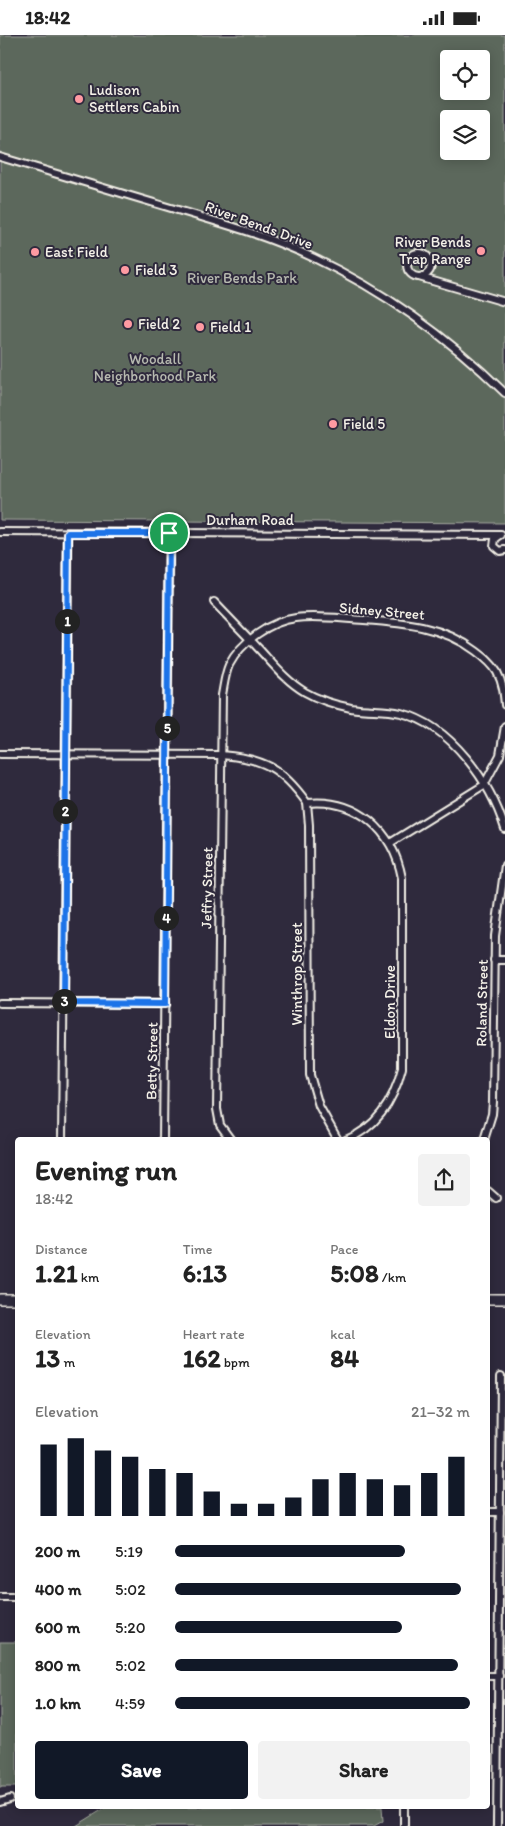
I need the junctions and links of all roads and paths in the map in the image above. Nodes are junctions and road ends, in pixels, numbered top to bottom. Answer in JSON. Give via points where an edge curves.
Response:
{"nodes":[{"id":1,"x":0,"y":157,"type":"edge"},
{"id":2,"x":429,"y":272,"type":"junction"},
{"id":3,"x":419,"y":277,"type":"junction"},
{"id":4,"x":430,"y":280,"type":"junction"},
{"id":5,"x":505,"y":302,"type":"edge"},
{"id":6,"x":505,"y":393,"type":"edge"},
{"id":7,"x":0,"y":532,"type":"edge"},
{"id":8,"x":68,"y":533,"type":"junction"},
{"id":9,"x":169,"y":533,"type":"junction"},
{"id":10,"x":488,"y":535,"type":"junction"},
{"id":11,"x":503,"y":535,"type":"edge"},
{"id":12,"x":494,"y":546,"type":"junction"},
{"id":13,"x":505,"y":550,"type":"edge"},
{"id":14,"x":214,"y":602,"type":"dead end"},
{"id":15,"x":250,"y":640,"type":"junction"},
{"id":16,"x":505,"y":705,"type":"edge"},
{"id":17,"x":505,"y":726,"type":"edge"},
{"id":18,"x":0,"y":754,"type":"edge"},
{"id":19,"x":66,"y":754,"type":"junction"},
{"id":20,"x":167,"y":755,"type":"junction"},
{"id":21,"x":221,"y":755,"type":"junction"},
{"id":22,"x":484,"y":785,"type":"junction"},
{"id":23,"x":306,"y":803,"type":"junction"},
{"id":24,"x":505,"y":829,"type":"edge"},
{"id":25,"x":390,"y":843,"type":"junction"},
{"id":26,"x":505,"y":865,"type":"edge"},
{"id":27,"x":494,"y":960,"type":"junction"},
{"id":28,"x":505,"y":960,"type":"edge"},
{"id":29,"x":0,"y":1003,"type":"edge"},
{"id":30,"x":64,"y":1003,"type":"junction"},
{"id":31,"x":165,"y":1004,"type":"junction"},
{"id":32,"x":62,"y":1137,"type":"edge"},
{"id":33,"x":163,"y":1137,"type":"edge"},
{"id":34,"x":229,"y":1137,"type":"edge"},
{"id":35,"x":336,"y":1137,"type":"edge"},
{"id":36,"x":352,"y":1137,"type":"edge"},
{"id":37,"x":485,"y":1137,"type":"edge"},
{"id":38,"x":490,"y":1193,"type":"edge"},
{"id":39,"x":496,"y":1199,"type":"dead end"},
{"id":40,"x":0,"y":1299,"type":"edge"},
{"id":41,"x":15,"y":1299,"type":"edge"},
{"id":42,"x":490,"y":1299,"type":"edge"},
{"id":43,"x":505,"y":1299,"type":"edge"},
{"id":44,"x":501,"y":1376,"type":"dead end"},
{"id":45,"x":490,"y":1512,"type":"edge"},
{"id":46,"x":500,"y":1512,"type":"junction"},
{"id":47,"x":0,"y":1597,"type":"edge"},
{"id":48,"x":15,"y":1597,"type":"edge"},
{"id":49,"x":490,"y":1676,"type":"edge"},
{"id":50,"x":499,"y":1676,"type":"junction"},
{"id":51,"x":10,"y":1799,"type":"dead end"},
{"id":52,"x":0,"y":1802,"type":"edge"},
{"id":53,"x":404,"y":1809,"type":"edge"},
{"id":54,"x":404,"y":1826,"type":"edge"},
{"id":55,"x":497,"y":1826,"type":"edge"}],
"edges":[{"from":1,"to":6,"type":"street","name":"River Bends Drive","via":[[252,232],[313,257],[381,294],[428,325],[476,364]]},
{"from":2,"to":3,"type":"street"},
{"from":2,"to":3,"type":"street","via":[[431,264],[428,257],[421,253],[413,254],[407,268]]},
{"from":2,"to":4,"type":"street"},
{"from":3,"to":4,"type":"street"},
{"from":4,"to":5,"type":"street"},
{"from":7,"to":8,"type":"street","name":"Durham Road"},
{"from":8,"to":9,"type":"street","name":"Durham Road"},
{"from":8,"to":19,"type":"street"},
{"from":9,"to":10,"type":"street","name":"Durham Road"},
{"from":9,"to":20,"type":"street","name":"Betty Street"},
{"from":10,"to":11,"type":"street","name":"Durham Road"},
{"from":10,"to":12,"type":"street"},
{"from":11,"to":12,"type":"street","via":[[495,539]]},
{"from":12,"to":13,"type":"street","via":[[500,551]]},
{"from":14,"to":15,"type":"street"},
{"from":15,"to":16,"type":"street","name":"Sidney Street","via":[[268,628],[295,618],[425,626],[457,639],[488,660],[500,679]]},
{"from":15,"to":21,"type":"street","name":"Jeffry Street","via":[[236,654],[225,678]]},
{"from":15,"to":22,"type":"street","via":[[293,684],[319,699],[351,708],[399,712],[428,724],[456,745]]},
{"from":17,"to":22,"type":"street","via":[[500,755]]},
{"from":18,"to":19,"type":"street"},
{"from":19,"to":20,"type":"street"},
{"from":19,"to":30,"type":"street"},
{"from":20,"to":21,"type":"street"},
{"from":20,"to":31,"type":"street","name":"Betty Street"},
{"from":21,"to":23,"type":"street","via":[[264,763],[287,780]]},
{"from":21,"to":34,"type":"street","name":"Jeffry Street","via":[[217,1109],[220,1125]]},
{"from":22,"to":24,"type":"street"},
{"from":22,"to":25,"type":"street"},
{"from":23,"to":25,"type":"street","name":"Eldon Drive","via":[[318,801],[351,808],[371,821]]},
{"from":23,"to":35,"type":"street","name":"Winthrop Street","via":[[309,825],[310,1075],[319,1106]]},
{"from":25,"to":36,"type":"street","name":"Eldon Drive","via":[[400,869],[403,891],[402,1068],[396,1089],[382,1113],[364,1131]]},
{"from":26,"to":27,"type":"street","name":"Roland Street"},
{"from":27,"to":28,"type":"street"},
{"from":27,"to":37,"type":"street","name":"Roland Street","via":[[493,1102]]},
{"from":29,"to":30,"type":"street"},
{"from":30,"to":31,"type":"street"},
{"from":30,"to":32,"type":"street"},
{"from":31,"to":33,"type":"street","name":"Betty Street"},
{"from":38,"to":39,"type":"street"},
{"from":40,"to":41,"type":"main road"},
{"from":42,"to":43,"type":"main road"},
{"from":44,"to":46,"type":"street"},
{"from":45,"to":46,"type":"street"},
{"from":46,"to":50,"type":"street"},
{"from":47,"to":48,"type":"street"},
{"from":49,"to":50,"type":"street"},
{"from":50,"to":55,"type":"street"},
{"from":51,"to":52,"type":"street"},
{"from":53,"to":54,"type":"street"}]}
